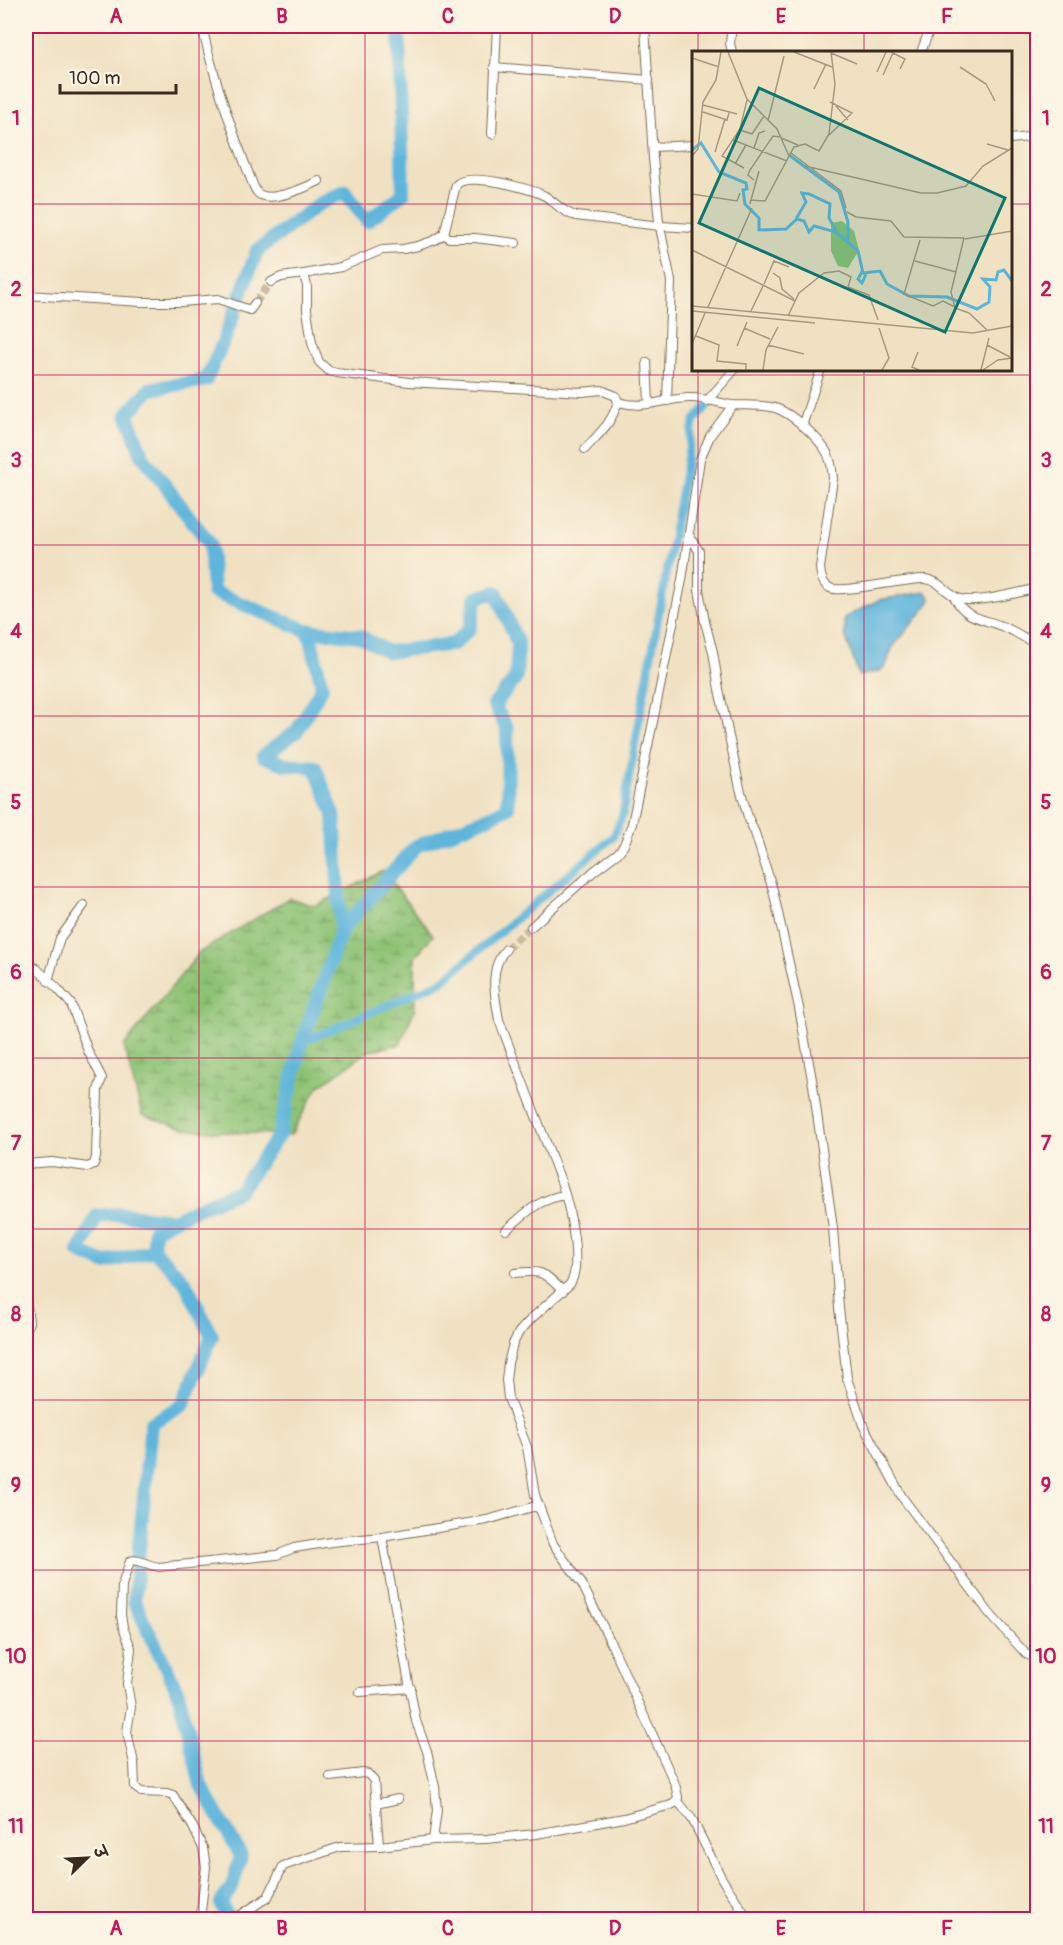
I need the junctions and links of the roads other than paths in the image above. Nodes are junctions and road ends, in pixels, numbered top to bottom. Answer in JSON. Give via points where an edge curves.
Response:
{"nodes":[{"id":1,"x":202,"y":26,"type":"edge"},
{"id":2,"x":497,"y":26,"type":"edge"},
{"id":3,"x":645,"y":26,"type":"edge"},
{"id":4,"x":732,"y":26,"type":"edge"},
{"id":5,"x":931,"y":26,"type":"edge"},
{"id":6,"x":732,"y":51,"type":"edge"},
{"id":7,"x":921,"y":51,"type":"edge"},
{"id":8,"x":494,"y":67,"type":"junction"},
{"id":9,"x":649,"y":80,"type":"junction"},
{"id":10,"x":492,"y":134,"type":"dead end"},
{"id":11,"x":1038,"y":136,"type":"edge"},
{"id":12,"x":1012,"y":140,"type":"edge"},
{"id":13,"x":692,"y":145,"type":"edge"},
{"id":14,"x":653,"y":147,"type":"junction"},
{"id":15,"x":319,"y":180,"type":"dead end"},
{"id":16,"x":660,"y":226,"type":"junction"},
{"id":17,"x":692,"y":228,"type":"edge"},
{"id":18,"x":444,"y":234,"type":"junction"},
{"id":19,"x":516,"y":243,"type":"dead end"},
{"id":20,"x":304,"y":274,"type":"junction"},
{"id":21,"x":271,"y":282,"type":"tunnel mouth"},
{"id":22,"x":26,"y":295,"type":"edge"},
{"id":23,"x":255,"y":303,"type":"dead end"},
{"id":24,"x":647,"y":362,"type":"dead end"},
{"id":25,"x":734,"y":370,"type":"edge"},
{"id":26,"x":821,"y":370,"type":"edge"},
{"id":27,"x":667,"y":401,"type":"junction"},
{"id":28,"x":618,"y":402,"type":"junction"},
{"id":29,"x":711,"y":402,"type":"junction"},
{"id":30,"x":730,"y":404,"type":"junction"},
{"id":31,"x":649,"y":405,"type":"junction"},
{"id":32,"x":802,"y":426,"type":"junction"},
{"id":33,"x":585,"y":449,"type":"dead end"},
{"id":34,"x":689,"y":535,"type":"junction"},
{"id":35,"x":1038,"y":588,"type":"edge"},
{"id":36,"x":954,"y":596,"type":"junction"},
{"id":37,"x":1038,"y":645,"type":"edge"},
{"id":38,"x":84,"y":905,"type":"dead end"},
{"id":39,"x":531,"y":927,"type":"tunnel mouth"},
{"id":40,"x":506,"y":949,"type":"tunnel mouth"},
{"id":41,"x":26,"y":963,"type":"edge"},
{"id":42,"x":48,"y":981,"type":"junction"},
{"id":43,"x":26,"y":1164,"type":"edge"},
{"id":44,"x":565,"y":1195,"type":"junction"},
{"id":45,"x":506,"y":1230,"type":"dead end"},
{"id":46,"x":515,"y":1274,"type":"dead end"},
{"id":47,"x":563,"y":1291,"type":"junction"},
{"id":48,"x":26,"y":1297,"type":"edge"},
{"id":49,"x":26,"y":1332,"type":"edge"},
{"id":50,"x":540,"y":1510,"type":"junction"},
{"id":51,"x":382,"y":1537,"type":"junction"},
{"id":52,"x":1038,"y":1659,"type":"edge"},
{"id":53,"x":411,"y":1688,"type":"junction"},
{"id":54,"x":360,"y":1692,"type":"dead end"},
{"id":55,"x":330,"y":1777,"type":"dead end"},
{"id":56,"x":398,"y":1799,"type":"dead end"},
{"id":57,"x":677,"y":1800,"type":"junction"},
{"id":58,"x":376,"y":1804,"type":"junction"},
{"id":59,"x":434,"y":1840,"type":"junction"},
{"id":60,"x":379,"y":1846,"type":"junction"},
{"id":61,"x":233,"y":1919,"type":"edge"},
{"id":62,"x":200,"y":1920,"type":"edge"},
{"id":63,"x":749,"y":1920,"type":"edge"}],
"edges":[{"from":1,"to":15,"type":"street","via":[[209,60],[257,193],[286,194]]},
{"from":2,"to":8,"type":"street"},
{"from":3,"to":9,"type":"street"},
{"from":4,"to":6,"type":"street"},
{"from":5,"to":7,"type":"street"},
{"from":8,"to":9,"type":"street"},
{"from":8,"to":10,"type":"street"},
{"from":9,"to":14,"type":"street"},
{"from":11,"to":12,"type":"street"},
{"from":13,"to":14,"type":"street"},
{"from":14,"to":16,"type":"street"},
{"from":16,"to":17,"type":"street"},
{"from":16,"to":18,"type":"street","via":[[569,214],[543,195],[498,182],[467,179],[456,185]]},
{"from":16,"to":27,"type":"street","via":[[671,281]]},
{"from":18,"to":19,"type":"street","via":[[449,238]]},
{"from":18,"to":20,"type":"street","via":[[418,246],[382,250],[341,267]]},
{"from":20,"to":21,"type":"street"},
{"from":20,"to":28,"type":"street","via":[[312,343],[318,362],[328,370],[409,382],[601,390],[616,396]]},
{"from":22,"to":23,"type":"street","via":[[142,302],[213,299],[251,309]]},
{"from":24,"to":31,"type":"street"},
{"from":25,"to":29,"type":"street"},
{"from":26,"to":32,"type":"street"},
{"from":27,"to":29,"type":"street","via":[[691,398]]},
{"from":27,"to":31,"type":"street"},
{"from":28,"to":31,"type":"street"},
{"from":28,"to":33,"type":"street","via":[[606,428]]},
{"from":29,"to":30,"type":"street"},
{"from":30,"to":32,"type":"street","via":[[778,409]]},
{"from":30,"to":34,"type":"street","via":[[700,459]]},
{"from":32,"to":36,"type":"street","via":[[824,448],[832,467],[820,568],[824,583],[844,589],[929,579]]},
{"from":34,"to":39,"type":"street","via":[[632,824],[624,845]]},
{"from":34,"to":52,"type":"street","via":[[699,551],[699,590],[738,779],[773,890],[799,1008],[832,1228],[847,1378],[863,1425],[902,1497],[990,1614],[1026,1654]]},
{"from":35,"to":36,"type":"street","via":[[977,600]]},
{"from":36,"to":37,"type":"street","via":[[958,606],[976,618]]},
{"from":38,"to":42,"type":"street","via":[[60,938]]},
{"from":40,"to":44,"type":"street","via":[[494,971],[499,1020]]},
{"from":41,"to":42,"type":"street"},
{"from":42,"to":43,"type":"street","via":[[71,1004],[102,1078],[96,1157],[88,1167],[52,1162]]},
{"from":44,"to":45,"type":"street","via":[[539,1203]]},
{"from":44,"to":47,"type":"street","via":[[575,1264],[573,1279]]},
{"from":46,"to":47,"type":"street","via":[[542,1272]]},
{"from":47,"to":50,"type":"street","via":[[519,1332],[506,1380],[508,1398],[527,1447]]},
{"from":48,"to":49,"type":"street"},
{"from":50,"to":51,"type":"street","via":[[536,1506],[487,1520]]},
{"from":50,"to":57,"type":"street","via":[[553,1544],[582,1584],[611,1644],[675,1784]]},
{"from":51,"to":53,"type":"street"},
{"from":51,"to":62,"type":"street","via":[[294,1548],[255,1558],[171,1566],[129,1562],[122,1585],[121,1615],[131,1648],[127,1732],[135,1787],[141,1792],[173,1795],[201,1842],[206,1867]]},
{"from":53,"to":54,"type":"street"},
{"from":53,"to":59,"type":"street","via":[[435,1787]]},
{"from":55,"to":58,"type":"street","via":[[368,1774],[374,1781]]},
{"from":56,"to":58,"type":"street"},
{"from":57,"to":59,"type":"street","via":[[624,1818],[536,1834]]},
{"from":57,"to":63,"type":"street","via":[[692,1819],[722,1879]]},
{"from":58,"to":60,"type":"street"},
{"from":59,"to":60,"type":"street"},
{"from":60,"to":61,"type":"street","via":[[340,1847],[284,1866],[268,1897]]}]}
